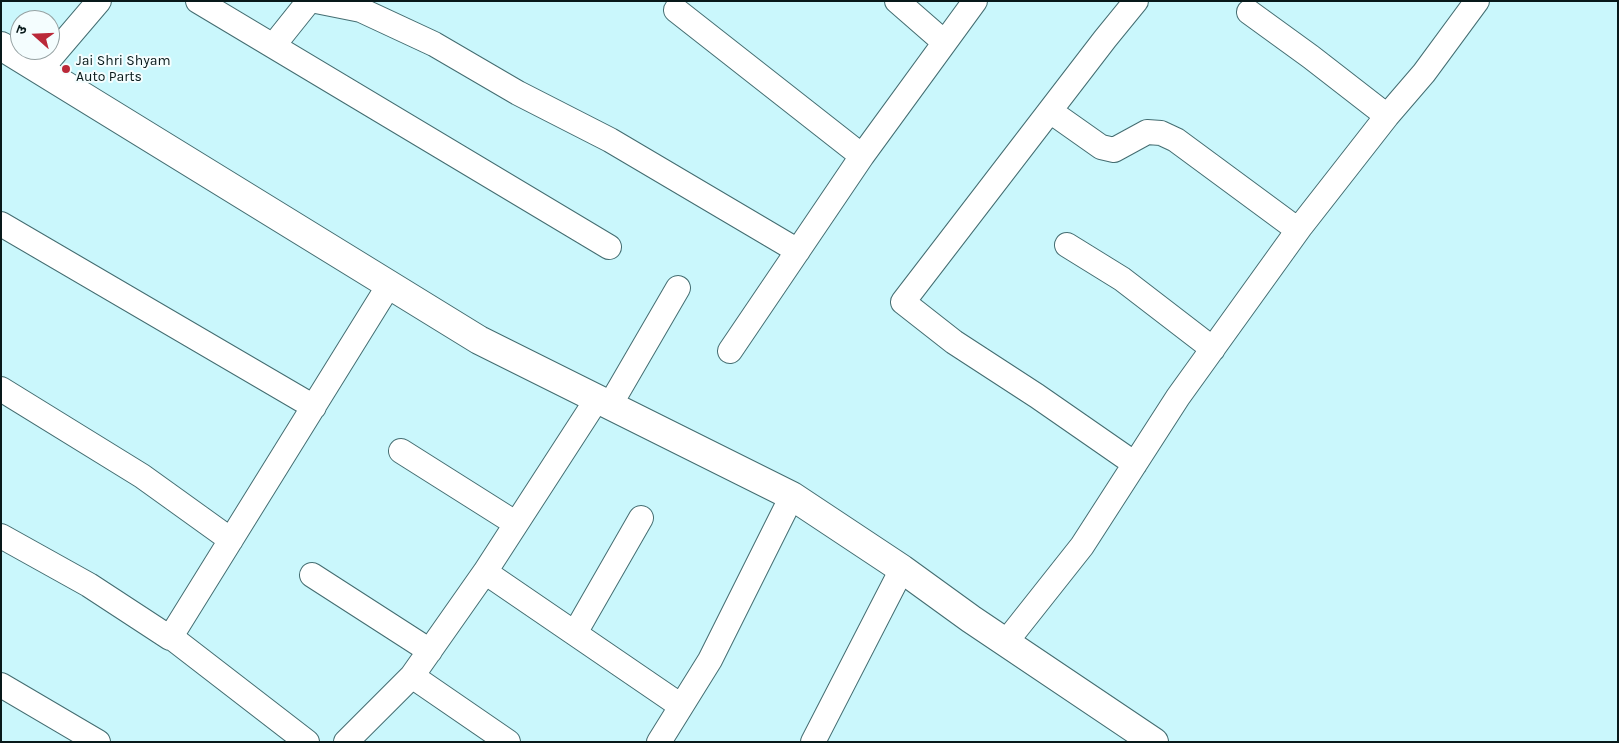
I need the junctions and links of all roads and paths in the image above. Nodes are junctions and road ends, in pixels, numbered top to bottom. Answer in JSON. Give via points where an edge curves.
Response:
{"nodes":[{"id":1,"x":99,"y":1,"type":"edge"},
{"id":2,"x":198,"y":1,"type":"edge"},
{"id":3,"x":309,"y":1,"type":"edge"},
{"id":4,"x":316,"y":1,"type":"edge"},
{"id":5,"x":897,"y":1,"type":"edge"},
{"id":6,"x":975,"y":1,"type":"edge"},
{"id":7,"x":1136,"y":1,"type":"edge"},
{"id":8,"x":1477,"y":1,"type":"edge"},
{"id":9,"x":676,"y":10,"type":"dead end"},
{"id":10,"x":1249,"y":12,"type":"dead end"},
{"id":11,"x":944,"y":42,"type":"junction"},
{"id":12,"x":1,"y":46,"type":"edge"},
{"id":13,"x":273,"y":46,"type":"junction"},
{"id":14,"x":41,"y":69,"type":"junction"},
{"id":15,"x":1050,"y":111,"type":"junction"},
{"id":16,"x":1387,"y":116,"type":"junction"},
{"id":17,"x":862,"y":156,"type":"junction"},
{"id":18,"x":1,"y":224,"type":"edge"},
{"id":19,"x":1298,"y":230,"type":"junction"},
{"id":20,"x":1067,"y":245,"type":"dead end"},
{"id":21,"x":609,"y":247,"type":"dead end"},
{"id":22,"x":798,"y":251,"type":"junction"},
{"id":23,"x":389,"y":285,"type":"junction"},
{"id":24,"x":678,"y":288,"type":"dead end"},
{"id":25,"x":1213,"y":349,"type":"junction"},
{"id":26,"x":730,"y":351,"type":"dead end"},
{"id":27,"x":1,"y":389,"type":"edge"},
{"id":28,"x":603,"y":402,"type":"junction"},
{"id":29,"x":314,"y":406,"type":"junction"},
{"id":30,"x":401,"y":451,"type":"dead end"},
{"id":31,"x":1135,"y":464,"type":"junction"},
{"id":32,"x":792,"y":496,"type":"junction"},
{"id":33,"x":642,"y":518,"type":"dead end"},
{"id":34,"x":515,"y":523,"type":"junction"},
{"id":35,"x":1,"y":536,"type":"edge"},
{"id":36,"x":230,"y":540,"type":"junction"},
{"id":37,"x":902,"y":569,"type":"junction"},
{"id":38,"x":485,"y":572,"type":"junction"},
{"id":39,"x":312,"y":575,"type":"dead end"},
{"id":40,"x":575,"y":633,"type":"junction"},
{"id":41,"x":171,"y":637,"type":"junction"},
{"id":42,"x":1006,"y":642,"type":"junction"},
{"id":43,"x":430,"y":651,"type":"junction"},
{"id":44,"x":412,"y":676,"type":"junction"},
{"id":45,"x":1,"y":685,"type":"edge"},
{"id":46,"x":681,"y":706,"type":"junction"},
{"id":47,"x":98,"y":742,"type":"edge"},
{"id":48,"x":307,"y":742,"type":"edge"},
{"id":49,"x":346,"y":742,"type":"edge"},
{"id":50,"x":508,"y":742,"type":"edge"},
{"id":51,"x":660,"y":742,"type":"edge"},
{"id":52,"x":813,"y":742,"type":"edge"},
{"id":53,"x":1154,"y":742,"type":"edge"}],
"edges":[{"from":1,"to":14,"type":"street"},
{"from":2,"to":13,"type":"street"},
{"from":3,"to":13,"type":"street"},
{"from":4,"to":22,"type":"street","via":[[361,10],[434,44],[610,140]]},
{"from":5,"to":11,"type":"street"},
{"from":6,"to":11,"type":"street"},
{"from":7,"to":15,"type":"street"},
{"from":8,"to":16,"type":"street","via":[[1424,73]]},
{"from":9,"to":17,"type":"street"},
{"from":10,"to":16,"type":"street"},
{"from":11,"to":17,"type":"street"},
{"from":12,"to":14,"type":"street"},
{"from":13,"to":21,"type":"street"},
{"from":14,"to":23,"type":"street"},
{"from":15,"to":19,"type":"street","via":[[1101,147],[1114,150],[1147,132],[1176,140]]},
{"from":15,"to":31,"type":"street","via":[[903,302],[954,342]]},
{"from":16,"to":19,"type":"street"},
{"from":17,"to":22,"type":"street"},
{"from":18,"to":29,"type":"street"},
{"from":19,"to":25,"type":"street"},
{"from":20,"to":25,"type":"street","via":[[1122,279]]},
{"from":22,"to":26,"type":"street"},
{"from":23,"to":28,"type":"street","via":[[478,340]]},
{"from":23,"to":29,"type":"street"},
{"from":24,"to":28,"type":"street"},
{"from":25,"to":31,"type":"street"},
{"from":27,"to":36,"type":"street","via":[[142,476]]},
{"from":28,"to":32,"type":"street"},
{"from":28,"to":34,"type":"street"},
{"from":29,"to":36,"type":"street"},
{"from":30,"to":34,"type":"street"},
{"from":31,"to":42,"type":"street","via":[[1082,546]]},
{"from":32,"to":37,"type":"street"},
{"from":32,"to":46,"type":"street","via":[[710,660]]},
{"from":33,"to":40,"type":"street"},
{"from":34,"to":38,"type":"street"},
{"from":35,"to":41,"type":"street","via":[[89,585]]},
{"from":36,"to":41,"type":"street"},
{"from":37,"to":42,"type":"street"},
{"from":37,"to":52,"type":"street"},
{"from":38,"to":40,"type":"street"},
{"from":38,"to":43,"type":"street"},
{"from":39,"to":43,"type":"street"},
{"from":40,"to":46,"type":"street"},
{"from":41,"to":48,"type":"street"},
{"from":42,"to":53,"type":"street"},
{"from":43,"to":44,"type":"street"},
{"from":44,"to":49,"type":"street"},
{"from":44,"to":50,"type":"street"},
{"from":45,"to":47,"type":"street"},
{"from":46,"to":51,"type":"street"}]}
